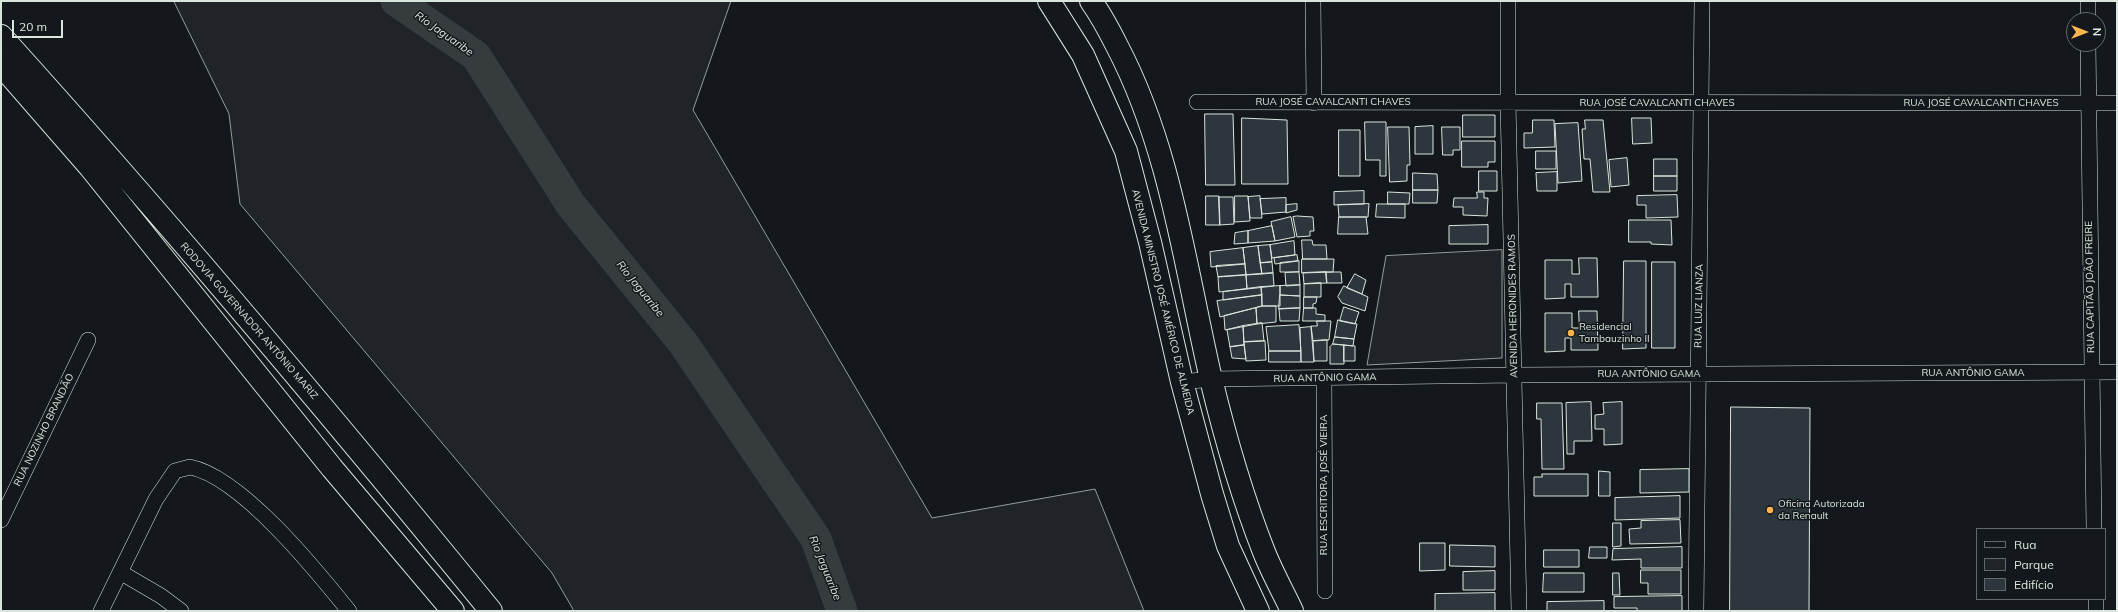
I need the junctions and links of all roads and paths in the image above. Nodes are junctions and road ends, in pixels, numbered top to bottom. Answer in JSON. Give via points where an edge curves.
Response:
{"nodes":[{"id":1,"x":1049,"y":1,"type":"edge"},
{"id":2,"x":1091,"y":1,"type":"edge"},
{"id":3,"x":1313,"y":1,"type":"edge"},
{"id":4,"x":1508,"y":1,"type":"edge"},
{"id":5,"x":1702,"y":1,"type":"edge"},
{"id":6,"x":2088,"y":1,"type":"edge"},
{"id":7,"x":2088,"y":12,"type":"edge"},
{"id":8,"x":1,"y":36,"type":"edge"},
{"id":9,"x":2088,"y":52,"type":"edge"},
{"id":10,"x":1,"y":65,"type":"edge"},
{"id":11,"x":1197,"y":102,"type":"dead end"},
{"id":12,"x":1508,"y":102,"type":"junction"},
{"id":13,"x":1314,"y":103,"type":"junction"},
{"id":14,"x":2088,"y":103,"type":"junction"},
{"id":15,"x":2117,"y":103,"type":"edge"},
{"id":16,"x":1701,"y":104,"type":"junction"},
{"id":17,"x":88,"y":340,"type":"dead end"},
{"id":18,"x":2091,"y":372,"type":"junction"},
{"id":19,"x":2117,"y":372,"type":"edge"},
{"id":20,"x":1698,"y":374,"type":"junction"},
{"id":21,"x":1514,"y":375,"type":"junction"},
{"id":22,"x":1324,"y":378,"type":"junction"},
{"id":23,"x":1211,"y":379,"type":"junction"},
{"id":24,"x":1182,"y":382,"type":"junction"},
{"id":25,"x":1,"y":520,"type":"edge"},
{"id":26,"x":2094,"y":528,"type":"edge"},
{"id":27,"x":120,"y":572,"type":"junction"},
{"id":28,"x":1325,"y":591,"type":"dead end"},
{"id":29,"x":2096,"y":600,"type":"edge"},
{"id":30,"x":101,"y":611,"type":"edge"},
{"id":31,"x":181,"y":611,"type":"edge"},
{"id":32,"x":349,"y":611,"type":"edge"},
{"id":33,"x":453,"y":611,"type":"edge"},
{"id":34,"x":491,"y":611,"type":"edge"},
{"id":35,"x":1258,"y":611,"type":"edge"},
{"id":36,"x":1292,"y":611,"type":"edge"},
{"id":37,"x":1520,"y":611,"type":"edge"},
{"id":38,"x":1696,"y":611,"type":"edge"},
{"id":39,"x":2096,"y":611,"type":"edge"}],
"edges":[{"from":1,"to":24,"type":"main road","name":"AVENIDA MINISTRO JOSÉ AMÉRICO DE ALMEIDA","via":[[1083,55],[1126,151]]},
{"from":2,"to":23,"type":"main road","via":[[1100,13],[1129,69],[1154,132],[1181,238]]},
{"from":3,"to":13,"type":"street"},
{"from":4,"to":12,"type":"street","name":"AVENIDA HERONIDES RAMOS"},
{"from":5,"to":16,"type":"street","name":"RUA LUIZ LIANZA"},
{"from":6,"to":7,"type":"street"},
{"from":8,"to":34,"type":"main road","name":"RODOVIA GOVERNADOR ANTÔNIO MARIZ","via":[[356,446]]},
{"from":9,"to":14,"type":"street","name":"RUA CAPITÃO JOÃO FREIRE"},
{"from":10,"to":33,"type":"main road","via":[[22,86],[90,167],[332,468]]},
{"from":11,"to":13,"type":"street","name":"RUA JOSÉ CAVALCANTI CHAVES"},
{"from":12,"to":13,"type":"street","name":"RUA JOSÉ CAVALCANTI CHAVES"},
{"from":12,"to":16,"type":"street","name":"RUA JOSÉ CAVALCANTI CHAVES"},
{"from":12,"to":21,"type":"street","name":"AVENIDA HERONIDES RAMOS"},
{"from":14,"to":15,"type":"street","name":"RUA JOSÉ CAVALCANTI CHAVES"},
{"from":14,"to":16,"type":"street","name":"RUA JOSÉ CAVALCANTI CHAVES"},
{"from":14,"to":18,"type":"street","name":"RUA CAPITÃO JOÃO FREIRE"},
{"from":16,"to":20,"type":"street","name":"RUA LUIZ LIANZA"},
{"from":17,"to":25,"type":"street","name":"RUA NOZINHO BRANDÃO"},
{"from":18,"to":19,"type":"street","name":"RUA ANTÔNIO GAMA"},
{"from":18,"to":20,"type":"street","name":"RUA ANTÔNIO GAMA"},
{"from":18,"to":26,"type":"street","name":"RUA CAPITÃO JOÃO FREIRE"},
{"from":20,"to":21,"type":"street","name":"RUA ANTÔNIO GAMA"},
{"from":20,"to":38,"type":"street","name":"RUA LUIZ LIANZA"},
{"from":21,"to":22,"type":"street","name":"RUA ANTÔNIO GAMA"},
{"from":21,"to":37,"type":"street","name":"AVENIDA HERONIDES RAMOS"},
{"from":22,"to":23,"type":"street","name":"RUA ANTÔNIO GAMA"},
{"from":22,"to":28,"type":"street","name":"RUA ESCRITORA JOSÉ VIEIRA"},
{"from":23,"to":24,"type":"street","name":"RUA ANTÔNIO GAMA"},
{"from":23,"to":36,"type":"main road","via":[[1237,474],[1265,553]]},
{"from":24,"to":35,"type":"main road","name":"AVENIDA MINISTRO JOSÉ AMÉRICO DE ALMEIDA","via":[[1228,546]]},
{"from":27,"to":30,"type":"street"},
{"from":27,"to":31,"type":"street","via":[[162,596]]},
{"from":27,"to":32,"type":"street","via":[[156,500],[175,471],[195,468],[228,485],[282,533]]},
{"from":29,"to":39,"type":"street"}]}
